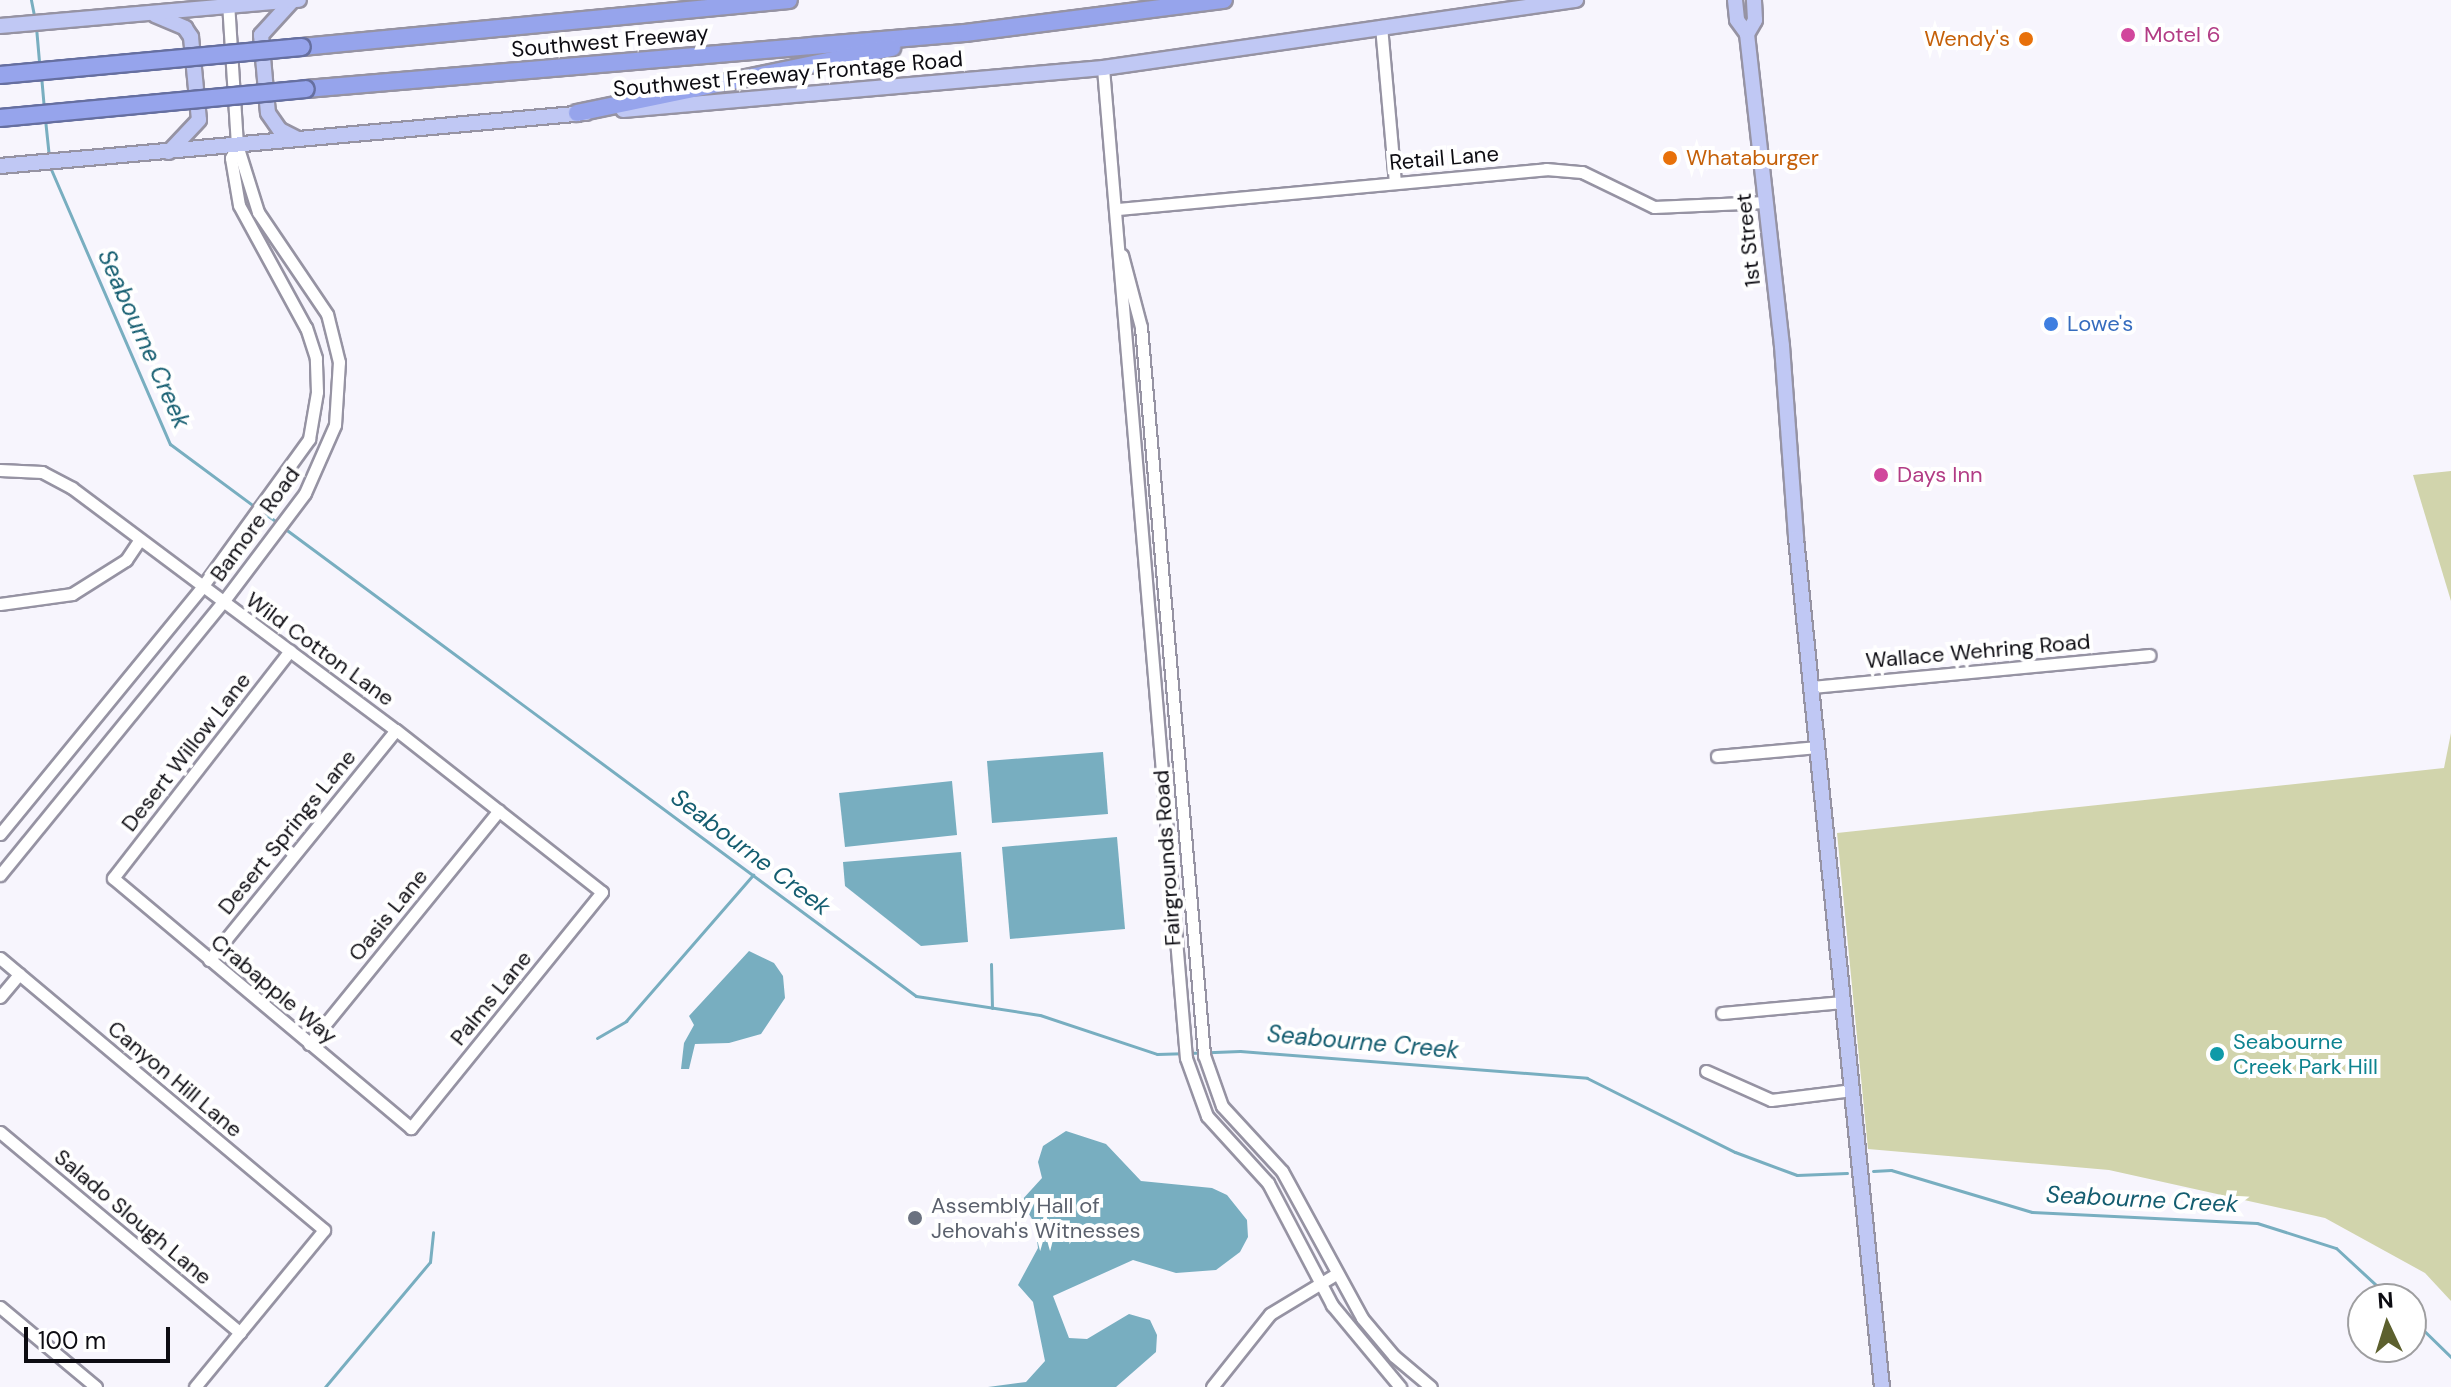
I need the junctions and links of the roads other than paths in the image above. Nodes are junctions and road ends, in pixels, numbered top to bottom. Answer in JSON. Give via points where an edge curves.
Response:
{"nodes":[{"id":1,"x":299,"y":0,"type":"edge"},
{"id":2,"x":789,"y":0,"type":"edge"},
{"id":3,"x":1224,"y":0,"type":"edge"},
{"id":4,"x":1576,"y":0,"type":"edge"},
{"id":5,"x":1735,"y":0,"type":"edge"},
{"id":6,"x":1754,"y":0,"type":"edge"},
{"id":7,"x":293,"y":1,"type":"edge"},
{"id":8,"x":225,"y":2,"type":"edge"},
{"id":9,"x":151,"y":13,"type":"junction"},
{"id":10,"x":2,"y":26,"type":"edge"},
{"id":11,"x":1381,"y":26,"type":"junction"},
{"id":12,"x":965,"y":33,"type":"junction"},
{"id":13,"x":1747,"y":34,"type":"junction"},
{"id":14,"x":1103,"y":68,"type":"junction"},
{"id":15,"x":0,"y":75,"type":"edge"},
{"id":16,"x":577,"y":113,"type":"junction"},
{"id":17,"x":0,"y":118,"type":"edge"},
{"id":18,"x":298,"y":140,"type":"junction"},
{"id":19,"x":237,"y":145,"type":"junction"},
{"id":20,"x":169,"y":152,"type":"junction"},
{"id":21,"x":0,"y":166,"type":"edge"},
{"id":22,"x":1395,"y":182,"type":"junction"},
{"id":23,"x":1766,"y":202,"type":"junction"},
{"id":24,"x":1118,"y":209,"type":"junction"},
{"id":25,"x":1122,"y":254,"type":"junction"},
{"id":26,"x":0,"y":470,"type":"edge"},
{"id":27,"x":139,"y":541,"type":"junction"},
{"id":28,"x":202,"y":587,"type":"junction"},
{"id":29,"x":223,"y":602,"type":"junction"},
{"id":30,"x":0,"y":604,"type":"edge"},
{"id":31,"x":290,"y":651,"type":"junction"},
{"id":32,"x":2149,"y":655,"type":"dead end"},
{"id":33,"x":1812,"y":687,"type":"junction"},
{"id":34,"x":396,"y":730,"type":"junction"},
{"id":35,"x":1818,"y":747,"type":"junction"},
{"id":36,"x":1717,"y":756,"type":"dead end"},
{"id":37,"x":499,"y":810,"type":"junction"},
{"id":38,"x":0,"y":834,"type":"edge"},
{"id":39,"x":0,"y":875,"type":"edge"},
{"id":40,"x":113,"y":878,"type":"joint"},
{"id":41,"x":602,"y":892,"type":"joint"},
{"id":42,"x":0,"y":958,"type":"edge"},
{"id":43,"x":209,"y":960,"type":"junction"},
{"id":44,"x":19,"y":974,"type":"junction"},
{"id":45,"x":0,"y":997,"type":"edge"},
{"id":46,"x":1842,"y":1002,"type":"junction"},
{"id":47,"x":1722,"y":1013,"type":"dead end"},
{"id":48,"x":309,"y":1044,"type":"junction"},
{"id":49,"x":1706,"y":1071,"type":"dead end"},
{"id":50,"x":1852,"y":1090,"type":"junction"},
{"id":51,"x":411,"y":1128,"type":"joint"},
{"id":52,"x":0,"y":1132,"type":"edge"},
{"id":53,"x":1336,"y":1274,"type":"junction"},
{"id":54,"x":1319,"y":1282,"type":"junction"},
{"id":55,"x":0,"y":1307,"type":"edge"},
{"id":56,"x":240,"y":1333,"type":"junction"},
{"id":57,"x":96,"y":1387,"type":"edge"},
{"id":58,"x":195,"y":1387,"type":"edge"},
{"id":59,"x":1212,"y":1387,"type":"edge"},
{"id":60,"x":1400,"y":1387,"type":"edge"},
{"id":61,"x":1431,"y":1387,"type":"edge"},
{"id":62,"x":1882,"y":1387,"type":"edge"}],
"edges":[{"from":1,"to":7,"type":"main road"},
{"from":2,"to":15,"type":"highway","name":"Southwest Freeway","bridge":true},
{"from":3,"to":12,"type":"highway","name":"Southwest Freeway"},
{"from":4,"to":11,"type":"main road","name":"Southwest Freeway Frontage Road"},
{"from":5,"to":13,"type":"main road","name":"1st Street","via":[[1737,20]]},
{"from":6,"to":13,"type":"main road","name":"1st Street","via":[[1755,20]]},
{"from":7,"to":8,"type":"main road"},
{"from":7,"to":18,"type":"main road","via":[[261,35],[268,113],[272,123]]},
{"from":8,"to":9,"type":"main road"},
{"from":8,"to":19,"type":"street","name":"Bamore Road"},
{"from":9,"to":10,"type":"main road"},
{"from":9,"to":20,"type":"main road","via":[[185,28],[191,37],[199,120]]},
{"from":11,"to":14,"type":"main road","name":"Southwest Freeway Frontage Road"},
{"from":11,"to":22,"type":"street"},
{"from":12,"to":16,"type":"highway"},
{"from":12,"to":17,"type":"highway","name":"Southwest Freeway","bridge":true},
{"from":13,"to":23,"type":"main road","name":"1st Street"},
{"from":14,"to":16,"type":"main road","name":"Southwest Freeway Frontage Road"},
{"from":14,"to":24,"type":"street","name":"Fairgrounds Road"},
{"from":16,"to":18,"type":"main road","name":"Southwest Freeway Frontage Road"},
{"from":18,"to":19,"type":"main road","name":"Southwest Freeway Frontage Road"},
{"from":19,"to":20,"type":"main road","name":"Southwest Freeway Frontage Road"},
{"from":19,"to":28,"type":"street","name":"Bamore Road","via":[[231,158],[239,205],[306,328],[316,358],[317,392],[309,439]]},
{"from":19,"to":29,"type":"street","name":"Bamore Road","via":[[258,212],[320,300],[339,362],[335,425],[305,493]]},
{"from":20,"to":21,"type":"main road","name":"Southwest Freeway Frontage Road"},
{"from":22,"to":23,"type":"street","name":"Retail Lane","via":[[1556,170],[1599,178],[1654,207]]},
{"from":22,"to":24,"type":"street","name":"Retail Lane"},
{"from":23,"to":33,"type":"main road","name":"1st Street"},
{"from":24,"to":25,"type":"street","name":"Fairgrounds Road"},
{"from":25,"to":53,"type":"street","name":"Fairgrounds Road","via":[[1141,327],[1199,1020],[1212,1083],[1240,1129],[1282,1171]]},
{"from":25,"to":54,"type":"street","name":"Fairgrounds Road","via":[[1118,278],[1181,1022],[1194,1089],[1207,1116],[1273,1191]]},
{"from":26,"to":27,"type":"street","name":"Wild Cotton Lane","via":[[42,472],[72,488]]},
{"from":27,"to":28,"type":"street","name":"Wild Cotton Lane"},
{"from":27,"to":30,"type":"street","via":[[126,560],[72,594]]},
{"from":28,"to":29,"type":"street","name":"Wild Cotton Lane"},
{"from":28,"to":38,"type":"street","name":"Bamore Road"},
{"from":29,"to":31,"type":"street","name":"Wild Cotton Lane"},
{"from":29,"to":39,"type":"street","name":"Bamore Road"},
{"from":31,"to":34,"type":"street","name":"Wild Cotton Lane"},
{"from":31,"to":40,"type":"street","name":"Desert Willow Lane"},
{"from":32,"to":33,"type":"street","name":"Wallace Wehring Road"},
{"from":33,"to":35,"type":"main road","name":"1st Street"},
{"from":34,"to":37,"type":"street","name":"Wild Cotton Lane"},
{"from":34,"to":43,"type":"street","name":"Desert Springs Lane"},
{"from":35,"to":36,"type":"street"},
{"from":35,"to":46,"type":"main road","name":"1st Street"},
{"from":37,"to":41,"type":"street","name":"Wild Cotton Lane"},
{"from":37,"to":48,"type":"street","name":"Oasis Lane"},
{"from":40,"to":43,"type":"street","name":"Crabapple Way"},
{"from":41,"to":51,"type":"street","name":"Palms Lane"},
{"from":42,"to":44,"type":"street","name":"Canyon Hill Lane"},
{"from":43,"to":48,"type":"street","name":"Crabapple Way"},
{"from":44,"to":45,"type":"street"},
{"from":44,"to":56,"type":"street","name":"Canyon Hill Lane","via":[[324,1230]]},
{"from":46,"to":47,"type":"street"},
{"from":46,"to":50,"type":"main road","name":"1st Street"},
{"from":48,"to":51,"type":"street","name":"Crabapple Way"},
{"from":49,"to":50,"type":"street","via":[[1771,1100]]},
{"from":50,"to":62,"type":"main road","name":"1st Street"},
{"from":52,"to":56,"type":"street","name":"Salado Slough Lane"},
{"from":53,"to":54,"type":"street"},
{"from":53,"to":61,"type":"street","name":"Fairgrounds Road","via":[[1378,1338]]},
{"from":54,"to":59,"type":"street","via":[[1270,1314]]},
{"from":54,"to":60,"type":"street","name":"Fairgrounds Road","via":[[1378,1366]]},
{"from":55,"to":57,"type":"street"},
{"from":56,"to":58,"type":"street"}]}
